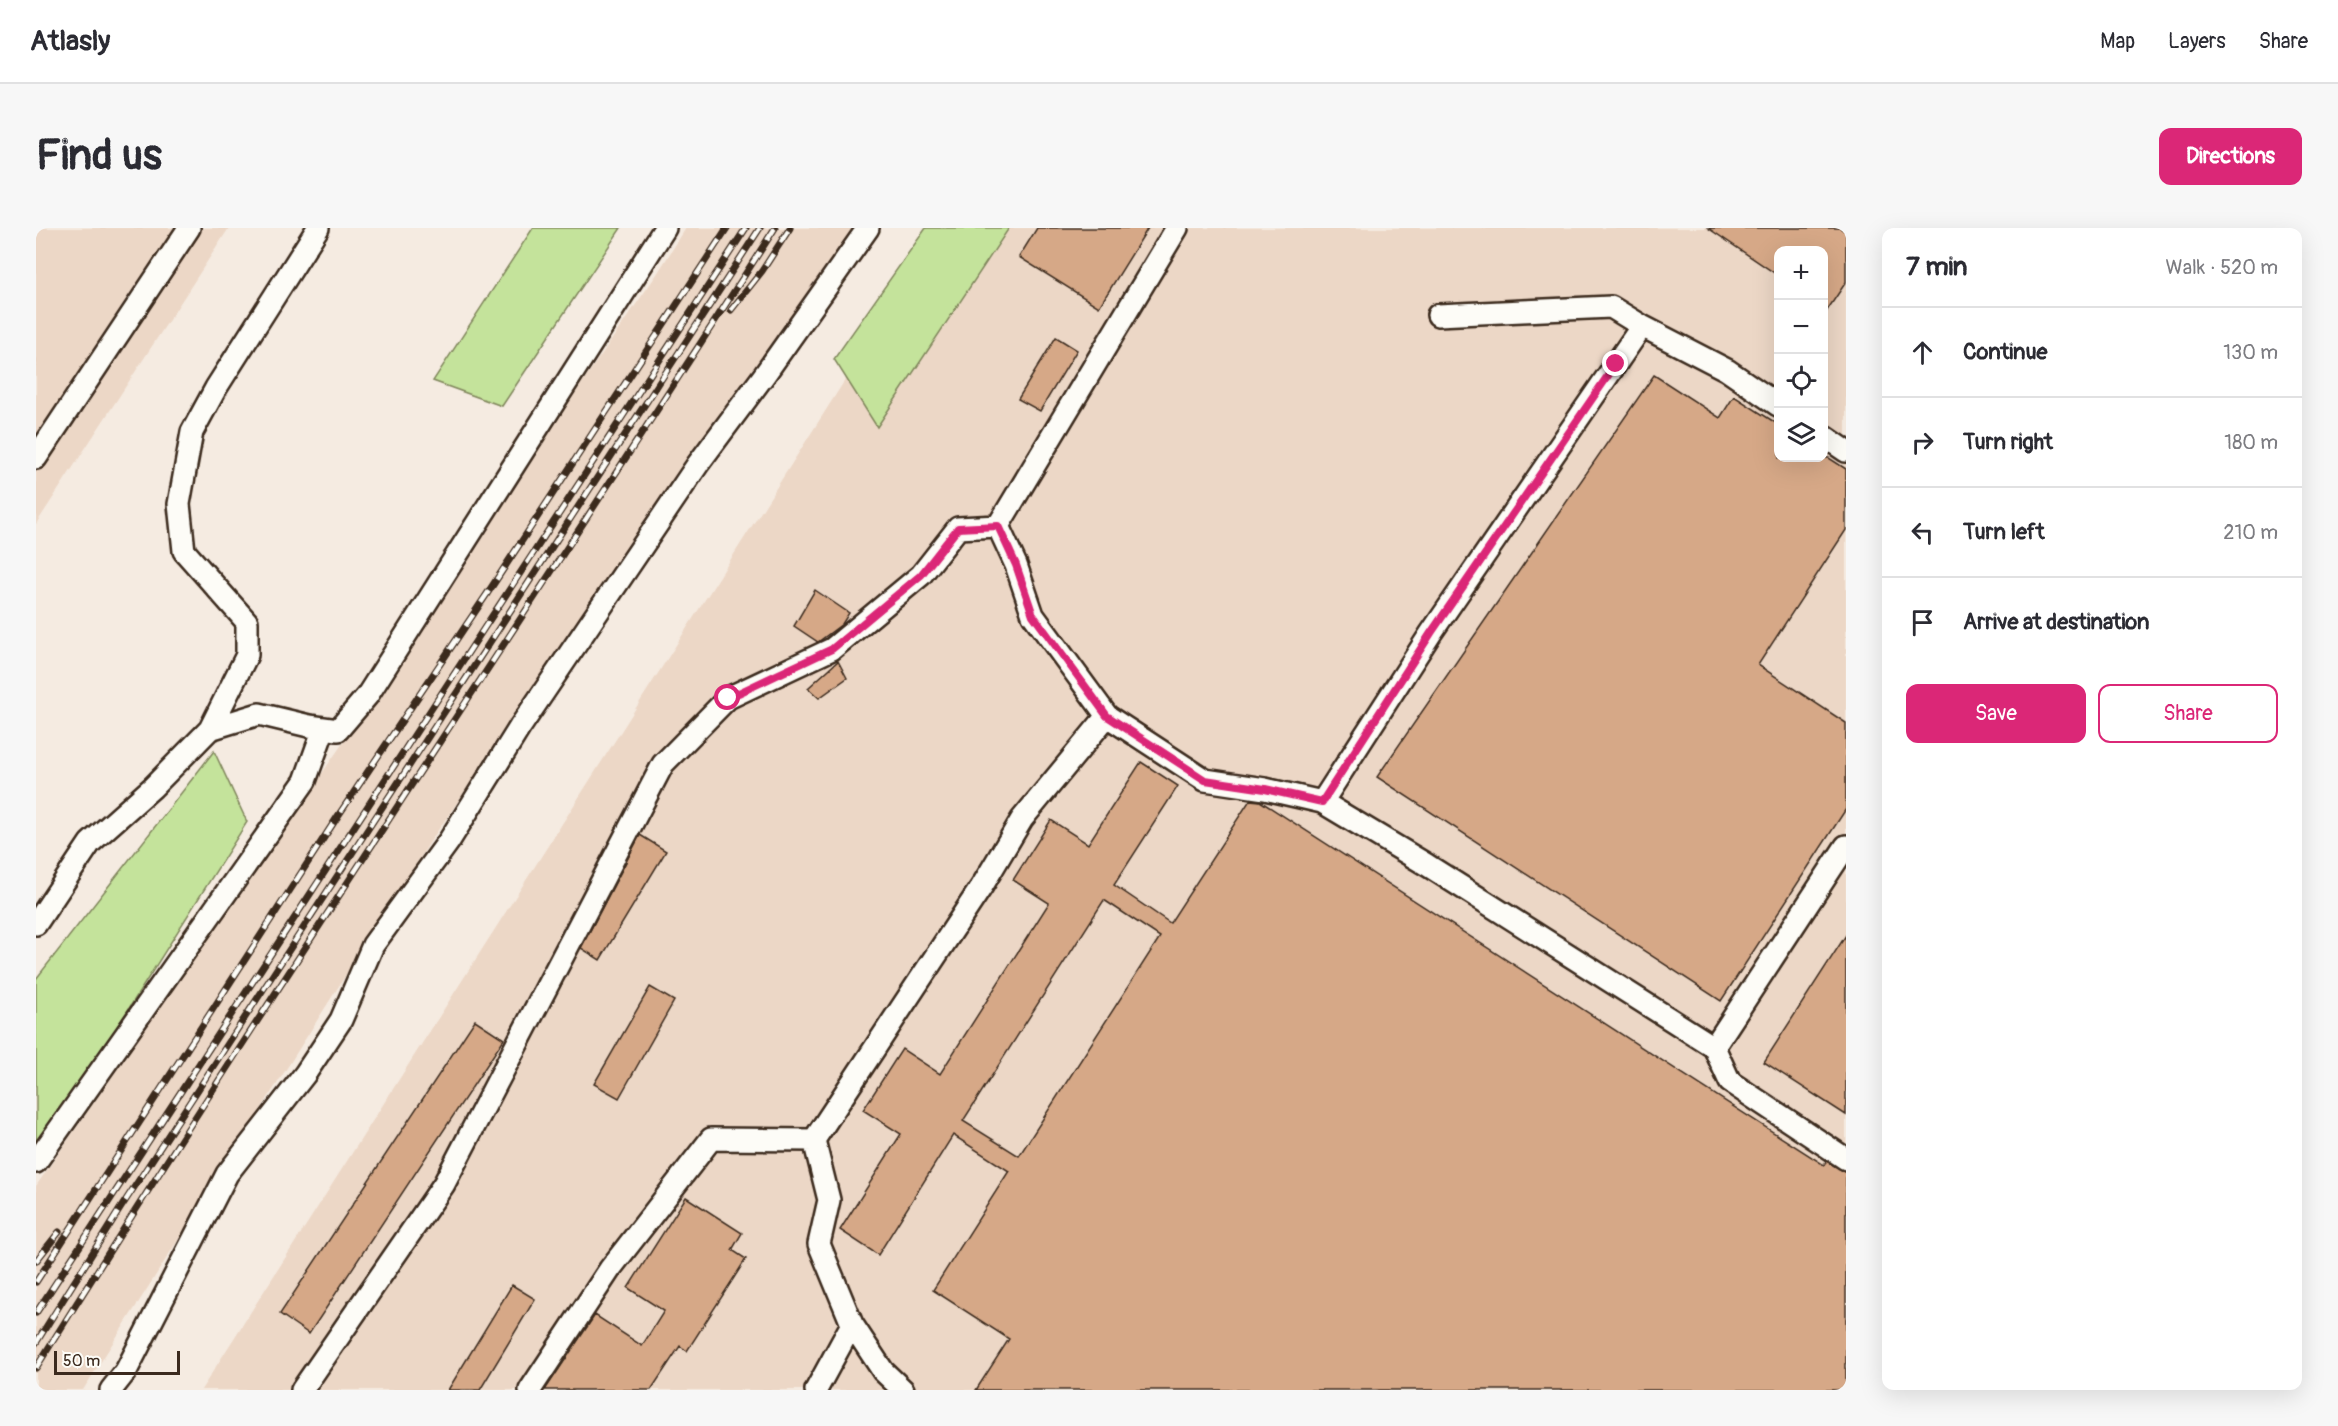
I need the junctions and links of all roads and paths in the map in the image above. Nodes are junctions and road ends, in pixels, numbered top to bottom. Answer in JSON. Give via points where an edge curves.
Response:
{"nodes":[{"id":1,"x":189,"y":228,"type":"edge"},
{"id":2,"x":318,"y":228,"type":"edge"},
{"id":3,"x":665,"y":228,"type":"edge"},
{"id":4,"x":868,"y":228,"type":"edge"},
{"id":5,"x":1177,"y":228,"type":"edge"},
{"id":6,"x":1438,"y":315,"type":"dead end"},
{"id":7,"x":1642,"y":326,"type":"junction"},
{"id":8,"x":1774,"y":402,"type":"edge"},
{"id":9,"x":1828,"y":439,"type":"edge"},
{"id":10,"x":1846,"y":451,"type":"edge"},
{"id":11,"x":36,"y":458,"type":"edge"},
{"id":12,"x":998,"y":526,"type":"junction"},
{"id":13,"x":1107,"y":716,"type":"junction"},
{"id":14,"x":324,"y":728,"type":"junction"},
{"id":15,"x":210,"y":729,"type":"junction"},
{"id":16,"x":1322,"y":802,"type":"junction"},
{"id":17,"x":1846,"y":846,"type":"edge"},
{"id":18,"x":36,"y":924,"type":"edge"},
{"id":19,"x":1714,"y":1047,"type":"junction"},
{"id":20,"x":814,"y":1140,"type":"junction"},
{"id":21,"x":1846,"y":1159,"type":"edge"},
{"id":22,"x":36,"y":1162,"type":"edge"},
{"id":23,"x":852,"y":1324,"type":"junction"},
{"id":24,"x":111,"y":1390,"type":"edge"},
{"id":25,"x":302,"y":1390,"type":"edge"},
{"id":26,"x":530,"y":1390,"type":"edge"},
{"id":27,"x":816,"y":1390,"type":"edge"},
{"id":28,"x":903,"y":1390,"type":"edge"}],
"edges":[{"from":1,"to":11,"type":"lane"},
{"from":2,"to":15,"type":"lane","via":[[192,432],[179,504],[183,551],[247,622],[246,655]]},
{"from":3,"to":14,"type":"lane","via":[[367,696],[338,730]]},
{"from":4,"to":24,"type":"lane","via":[[698,464],[520,727],[449,841],[373,945],[341,1020],[305,1074],[227,1174],[131,1363]]},
{"from":5,"to":12,"type":"lane"},
{"from":6,"to":7,"type":"lane","via":[[1611,307]]},
{"from":7,"to":8,"type":"lane","via":[[1727,370]]},
{"from":7,"to":16,"type":"lane","via":[[1431,633]]},
{"from":9,"to":10,"type":"lane"},
{"from":12,"to":13,"type":"lane","via":[[1033,615]]},
{"from":12,"to":25,"type":"lane","via":[[958,528],[921,575],[832,649],[728,698],[663,765],[444,1184]]},
{"from":13,"to":16,"type":"lane","via":[[1205,780]]},
{"from":13,"to":20,"type":"lane","via":[[1022,819]]},
{"from":14,"to":15,"type":"lane","via":[[259,714]]},
{"from":14,"to":22,"type":"lane","via":[[305,781]]},
{"from":15,"to":18,"type":"lane","via":[[90,843]]},
{"from":16,"to":19,"type":"lane"},
{"from":17,"to":19,"type":"lane"},
{"from":19,"to":21,"type":"lane","via":[[1730,1082]]},
{"from":20,"to":23,"type":"lane","via":[[829,1200],[819,1244]]},
{"from":20,"to":26,"type":"lane","via":[[711,1139],[610,1269]]},
{"from":23,"to":27,"type":"lane"},
{"from":23,"to":28,"type":"lane","via":[[883,1371]]}]}
